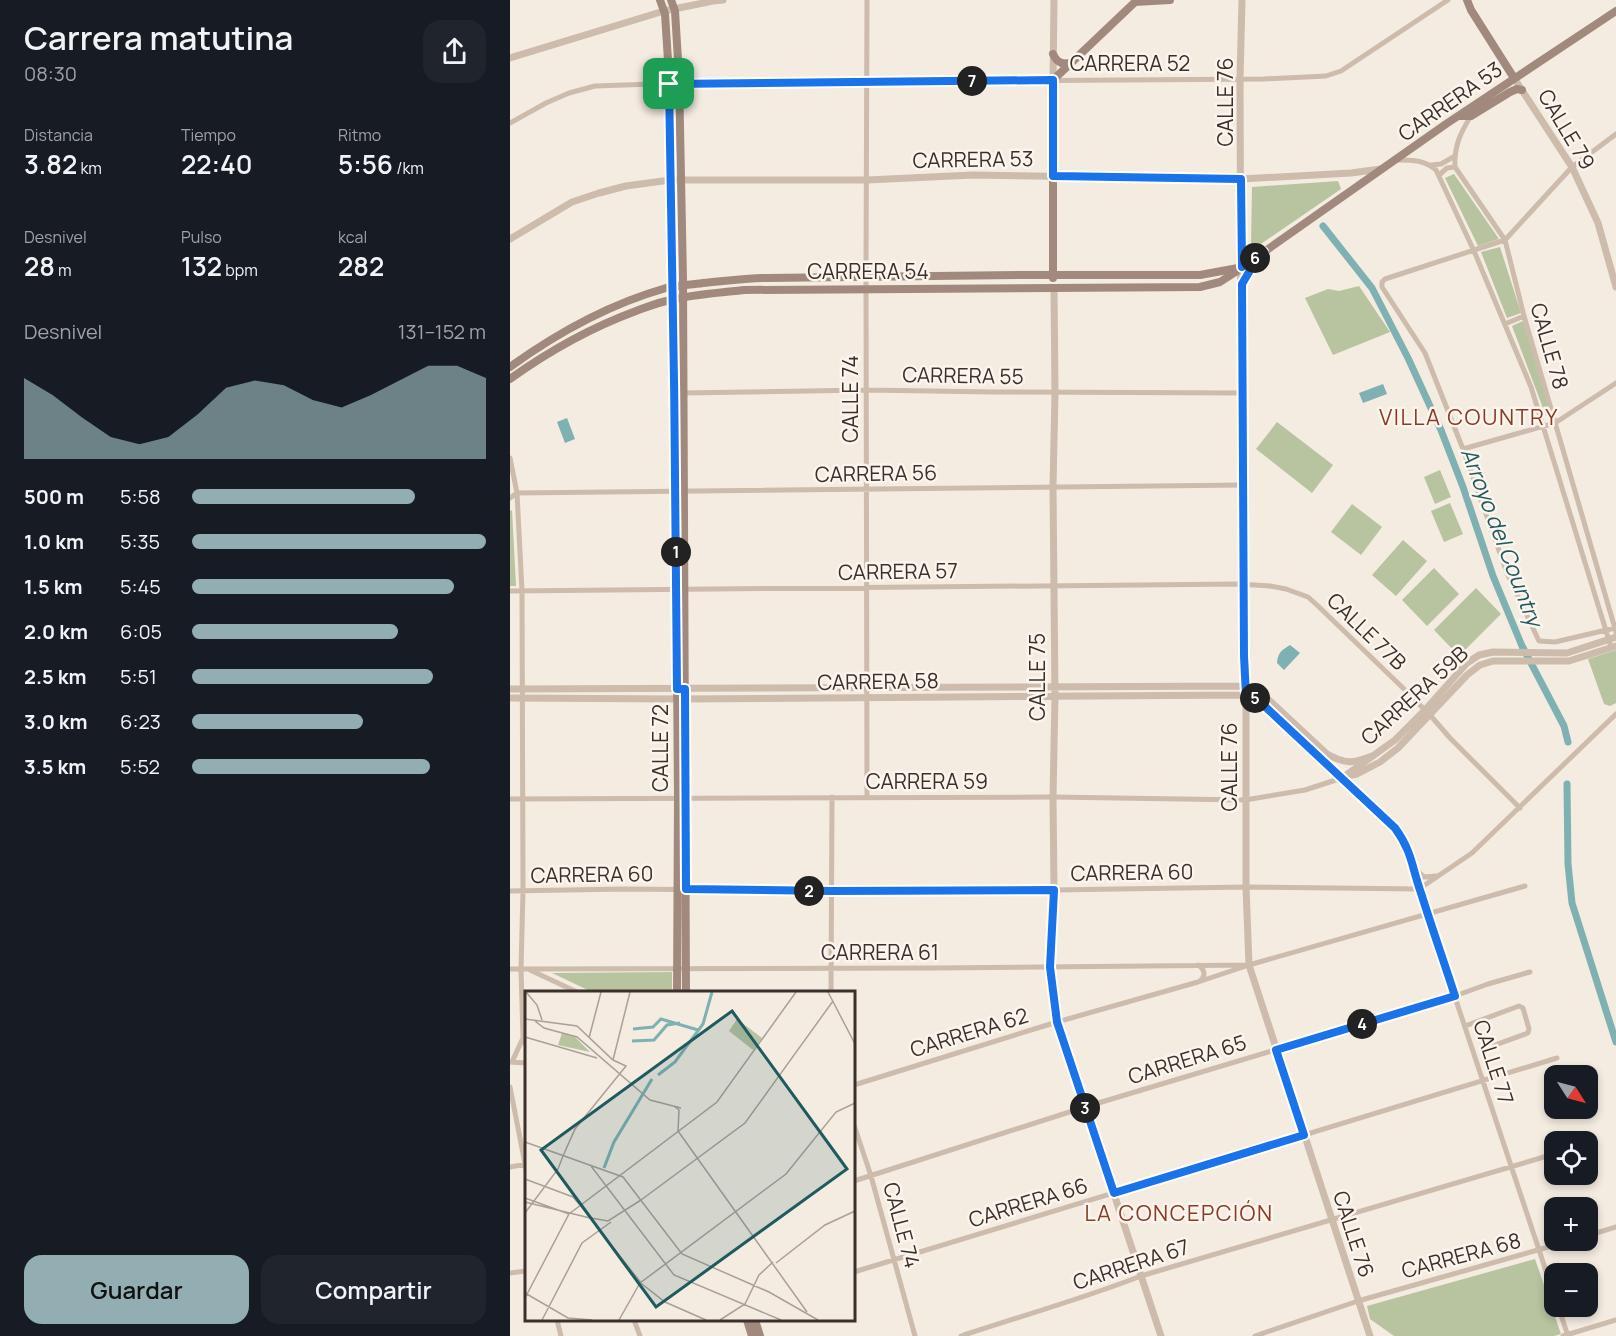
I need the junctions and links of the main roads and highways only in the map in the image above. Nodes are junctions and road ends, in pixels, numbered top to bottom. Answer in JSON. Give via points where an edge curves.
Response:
{"nodes":[{"id":1,"x":660,"y":0,"type":"edge"},
{"id":2,"x":671,"y":0,"type":"edge"},
{"id":3,"x":1157,"y":0,"type":"edge"},
{"id":4,"x":1170,"y":0,"type":"edge"},
{"id":5,"x":1467,"y":0,"type":"edge"},
{"id":6,"x":1136,"y":1,"type":"edge"},
{"id":7,"x":1616,"y":11,"type":"edge"},
{"id":8,"x":1053,"y":54,"type":"road end"},
{"id":9,"x":1071,"y":63,"type":"junction"},
{"id":10,"x":1514,"y":78,"type":"junction"},
{"id":11,"x":1522,"y":90,"type":"road end"},
{"id":12,"x":1478,"y":103,"type":"junction"},
{"id":13,"x":1458,"y":116,"type":"junction"},
{"id":14,"x":1471,"y":116,"type":"junction"},
{"id":15,"x":1384,"y":168,"type":"joint"},
{"id":16,"x":1263,"y":252,"type":"junction"},
{"id":17,"x":1242,"y":267,"type":"junction"},
{"id":18,"x":953,"y":276,"type":"junction"},
{"id":19,"x":1053,"y":276,"type":"junction"},
{"id":20,"x":1139,"y":276,"type":"junction"},
{"id":21,"x":768,"y":278,"type":"junction"},
{"id":22,"x":1242,"y":284,"type":"road end"},
{"id":23,"x":683,"y":286,"type":"junction"},
{"id":24,"x":673,"y":287,"type":"junction"},
{"id":25,"x":953,"y":288,"type":"junction"},
{"id":26,"x":1054,"y":288,"type":"junction"},
{"id":27,"x":1139,"y":288,"type":"junction"},
{"id":28,"x":768,"y":289,"type":"junction"},
{"id":29,"x":683,"y":298,"type":"junction"},
{"id":30,"x":673,"y":299,"type":"junction"},
{"id":31,"x":602,"y":313,"type":"junction"},
{"id":32,"x":606,"y":323,"type":"junction"},
{"id":33,"x":530,"y":352,"type":"junction"},
{"id":34,"x":534,"y":362,"type":"junction"},
{"id":35,"x":510,"y":367,"type":"edge"},
{"id":36,"x":510,"y":379,"type":"edge"},
{"id":37,"x":680,"y":491,"type":"junction"},
{"id":38,"x":682,"y":968,"type":"junction"},
{"id":39,"x":677,"y":991,"type":"edge"},
{"id":40,"x":686,"y":991,"type":"edge"},
{"id":41,"x":747,"y":1321,"type":"edge"},
{"id":42,"x":755,"y":1321,"type":"edge"},
{"id":43,"x":752,"y":1336,"type":"edge"},
{"id":44,"x":760,"y":1336,"type":"edge"}],
"edges":[{"from":1,"to":24,"type":"main road","name":"CALLE 72","via":[[669,84]]},
{"from":2,"to":23,"type":"main road","name":"CALLE 72","via":[[675,9],[679,83]]},
{"from":3,"to":4,"type":"main road"},
{"from":3,"to":6,"type":"main road"},
{"from":5,"to":10,"type":"main road","name":"CALLE 79"},
{"from":6,"to":9,"type":"main road"},
{"from":7,"to":10,"type":"main road","name":"CARRERA 53"},
{"from":8,"to":9,"type":"main road","via":[[1062,64]]},
{"from":9,"to":19,"type":"main road","name":"CALLE 75","via":[[1053,80]]},
{"from":10,"to":12,"type":"main road","name":"CARRERA 53"},
{"from":11,"to":14,"type":"main road","via":[[1510,92]]},
{"from":12,"to":13,"type":"main road","name":"CARRERA 53"},
{"from":12,"to":14,"type":"main road"},
{"from":13,"to":14,"type":"main road"},
{"from":13,"to":15,"type":"main road","name":"CARRERA 53"},
{"from":15,"to":16,"type":"main road","name":"CARRERA 54"},
{"from":16,"to":17,"type":"main road","name":"CARRERA 54"},
{"from":16,"to":22,"type":"main road"},
{"from":17,"to":20,"type":"main road","name":"CARRERA 54","via":[[1200,275]]},
{"from":17,"to":27,"type":"main road","name":"CARRERA 54","via":[[1225,279],[1200,287]]},
{"from":18,"to":19,"type":"main road","name":"CARRERA 54"},
{"from":18,"to":21,"type":"main road","name":"CARRERA 54"},
{"from":18,"to":25,"type":"main road"},
{"from":19,"to":20,"type":"main road","name":"CARRERA 54"},
{"from":19,"to":26,"type":"main road","name":"CALLE 75"},
{"from":20,"to":27,"type":"main road"},
{"from":21,"to":23,"type":"main road","name":"CARRERA 54"},
{"from":21,"to":28,"type":"main road"},
{"from":23,"to":24,"type":"main road","name":"CARRERA 54"},
{"from":23,"to":29,"type":"main road","name":"CALLE 72"},
{"from":24,"to":30,"type":"main road","name":"CALLE 72"},
{"from":24,"to":31,"type":"main road","name":"CARRERA 54"},
{"from":25,"to":26,"type":"main road","name":"CARRERA 54"},
{"from":25,"to":28,"type":"main road","name":"CARRERA 54"},
{"from":26,"to":27,"type":"main road","name":"CARRERA 54"},
{"from":28,"to":29,"type":"main road","name":"CARRERA 54"},
{"from":29,"to":30,"type":"main road","name":"CARRERA 54"},
{"from":29,"to":37,"type":"main road","name":"CALLE 72"},
{"from":30,"to":32,"type":"main road","name":"CARRERA 54"},
{"from":30,"to":37,"type":"main road","name":"CALLE 72"},
{"from":31,"to":32,"type":"main road"},
{"from":31,"to":33,"type":"main road","name":"CARRERA 54"},
{"from":32,"to":34,"type":"main road","name":"CARRERA 54"},
{"from":33,"to":34,"type":"main road"},
{"from":33,"to":35,"type":"main road","name":"CARRERA 54"},
{"from":34,"to":36,"type":"main road","name":"CARRERA 54"},
{"from":37,"to":38,"type":"main road","name":"CALLE 72"},
{"from":38,"to":39,"type":"main road","name":"CALLE 72"},
{"from":38,"to":40,"type":"main road","name":"CALLE 72"},
{"from":41,"to":43,"type":"main road"},
{"from":42,"to":44,"type":"main road"}]}
